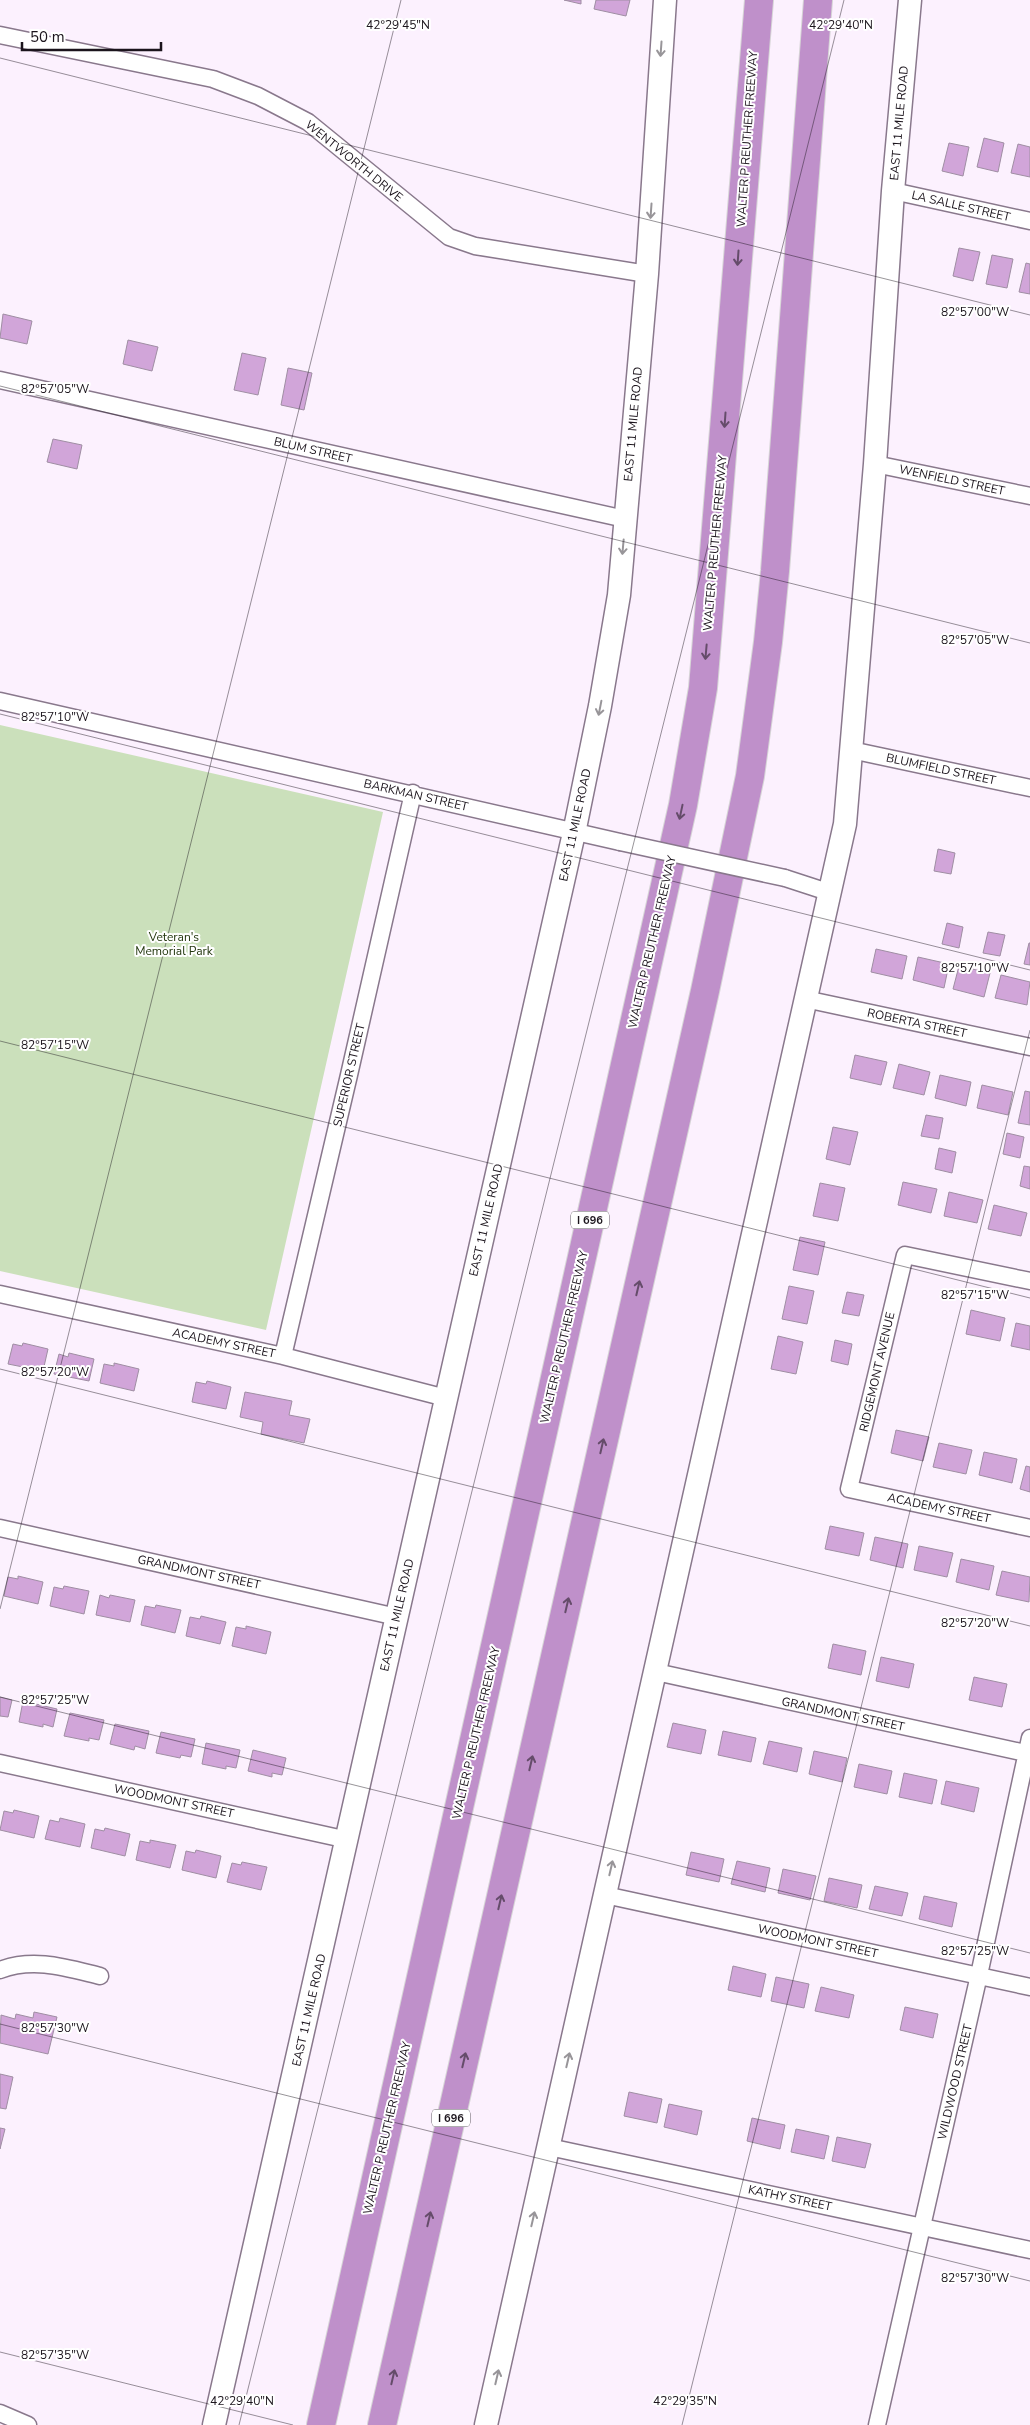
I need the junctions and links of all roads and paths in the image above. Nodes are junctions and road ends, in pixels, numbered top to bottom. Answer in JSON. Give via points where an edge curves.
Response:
{"nodes":[{"id":1,"x":664,"y":0,"type":"edge"},
{"id":2,"x":759,"y":0,"type":"edge"},
{"id":3,"x":818,"y":0,"type":"edge"},
{"id":4,"x":910,"y":0,"type":"edge"},
{"id":5,"x":0,"y":35,"type":"edge"},
{"id":6,"x":893,"y":191,"type":"junction"},
{"id":7,"x":1030,"y":221,"type":"edge"},
{"id":8,"x":646,"y":274,"type":"junction"},
{"id":9,"x":0,"y":380,"type":"edge"},
{"id":10,"x":875,"y":464,"type":"junction"},
{"id":11,"x":1030,"y":496,"type":"edge"},
{"id":12,"x":625,"y":519,"type":"junction"},
{"id":13,"x":0,"y":701,"type":"edge"},
{"id":14,"x":851,"y":750,"type":"junction"},
{"id":15,"x":1030,"y":788,"type":"edge"},
{"id":16,"x":413,"y":793,"type":"junction"},
{"id":17,"x":574,"y":833,"type":"junction"},
{"id":18,"x":831,"y":893,"type":"junction"},
{"id":19,"x":805,"y":999,"type":"junction"},
{"id":20,"x":1030,"y":1047,"type":"edge"},
{"id":21,"x":1030,"y":1281,"type":"edge"},
{"id":22,"x":0,"y":1294,"type":"edge"},
{"id":23,"x":283,"y":1356,"type":"junction"},
{"id":24,"x":446,"y":1398,"type":"junction"},
{"id":25,"x":849,"y":1489,"type":"joint"},
{"id":26,"x":0,"y":1528,"type":"edge"},
{"id":27,"x":1030,"y":1528,"type":"edge"},
{"id":28,"x":397,"y":1617,"type":"junction"},
{"id":29,"x":656,"y":1672,"type":"junction"},
{"id":30,"x":1029,"y":1748,"type":"edge"},
{"id":31,"x":0,"y":1763,"type":"edge"},
{"id":32,"x":348,"y":1840,"type":"junction"},
{"id":33,"x":605,"y":1895,"type":"junction"},
{"id":34,"x":0,"y":1970,"type":"edge"},
{"id":35,"x":979,"y":1975,"type":"junction"},
{"id":36,"x":100,"y":1976,"type":"dead end"},
{"id":37,"x":1030,"y":1987,"type":"edge"},
{"id":38,"x":549,"y":2147,"type":"junction"},
{"id":39,"x":922,"y":2226,"type":"junction"},
{"id":40,"x":1030,"y":2250,"type":"edge"},
{"id":41,"x":0,"y":2413,"type":"edge"},
{"id":42,"x":28,"y":2425,"type":"edge"},
{"id":43,"x":214,"y":2425,"type":"edge"},
{"id":44,"x":321,"y":2425,"type":"edge"},
{"id":45,"x":382,"y":2425,"type":"edge"},
{"id":46,"x":488,"y":2425,"type":"edge"},
{"id":47,"x":877,"y":2425,"type":"edge"}],
"edges":[{"from":1,"to":8,"type":"main road","name":"EAST 11 MILE ROAD","one_way":true},
{"from":2,"to":44,"type":"highway","name":"WALTER P REUTHER FREEWAY","number":"I 696","one_way":true,"via":[[703,688],[683,805]]},
{"from":45,"to":3,"type":"highway","number":"I 696","one_way":true,"via":[[707,982],[750,776],[775,571]]},
{"from":4,"to":6,"type":"main road","name":"EAST 11 MILE ROAD"},
{"from":5,"to":8,"type":"street","name":"WENTWORTH DRIVE","via":[[214,78],[308,122],[449,237],[475,246]]},
{"from":6,"to":7,"type":"street","name":"LA SALLE STREET"},
{"from":6,"to":10,"type":"main road","name":"EAST 11 MILE ROAD"},
{"from":8,"to":12,"type":"main road","name":"EAST 11 MILE ROAD"},
{"from":9,"to":12,"type":"street","name":"BLUM STREET"},
{"from":10,"to":11,"type":"street","name":"WENFIELD STREET"},
{"from":10,"to":14,"type":"main road","name":"EAST 11 MILE ROAD"},
{"from":12,"to":17,"type":"main road","name":"EAST 11 MILE ROAD","one_way":true,"via":[[619,595]]},
{"from":13,"to":16,"type":"street","name":"BARKMAN STREET"},
{"from":14,"to":15,"type":"street","name":"BLUMFIELD STREET"},
{"from":14,"to":18,"type":"main road","name":"EAST 11 MILE ROAD","via":[[845,824]]},
{"from":16,"to":17,"type":"street","name":"BARKMAN STREET"},
{"from":16,"to":23,"type":"street","name":"SUPERIOR STREET"},
{"from":17,"to":18,"type":"street","name":"BARKMAN STREET","bridge":true,"via":[[785,878]]},
{"from":17,"to":24,"type":"main road","name":"EAST 11 MILE ROAD"},
{"from":18,"to":19,"type":"main road","name":"EAST 11 MILE ROAD"},
{"from":19,"to":20,"type":"street","name":"ROBERTA STREET"},
{"from":19,"to":29,"type":"main road","name":"EAST 11 MILE ROAD"},
{"from":21,"to":25,"type":"street","name":"RIDGEMONT AVENUE","via":[[904,1256]]},
{"from":22,"to":23,"type":"street","name":"ACADEMY STREET"},
{"from":23,"to":24,"type":"street","name":"ACADEMY STREET"},
{"from":24,"to":28,"type":"main road","name":"EAST 11 MILE ROAD"},
{"from":25,"to":27,"type":"street","name":"ACADEMY STREET"},
{"from":26,"to":28,"type":"street","name":"GRANDMONT STREET"},
{"from":28,"to":32,"type":"main road","name":"EAST 11 MILE ROAD"},
{"from":29,"to":30,"type":"street","name":"GRANDMONT STREET"},
{"from":33,"to":29,"type":"main road","name":"EAST 11 MILE ROAD","one_way":true},
{"from":30,"to":35,"type":"street","name":"WILDWOOD STREET"},
{"from":31,"to":32,"type":"street","name":"WOODMONT STREET"},
{"from":32,"to":43,"type":"main road","name":"EAST 11 MILE ROAD"},
{"from":33,"to":35,"type":"street","name":"WOODMONT STREET"},
{"from":38,"to":33,"type":"main road","name":"EAST 11 MILE ROAD","one_way":true},
{"from":34,"to":36,"type":"street","via":[[36,1963]]},
{"from":35,"to":37,"type":"street","name":"WOODMONT STREET"},
{"from":35,"to":39,"type":"street","name":"WILDWOOD STREET"},
{"from":38,"to":39,"type":"street","name":"KATHY STREET"},
{"from":46,"to":38,"type":"main road","name":"EAST 11 MILE ROAD","one_way":true},
{"from":39,"to":40,"type":"street","name":"KATHY STREET"},
{"from":39,"to":47,"type":"street","name":"WILDWOOD STREET"},
{"from":41,"to":42,"type":"street"}]}
